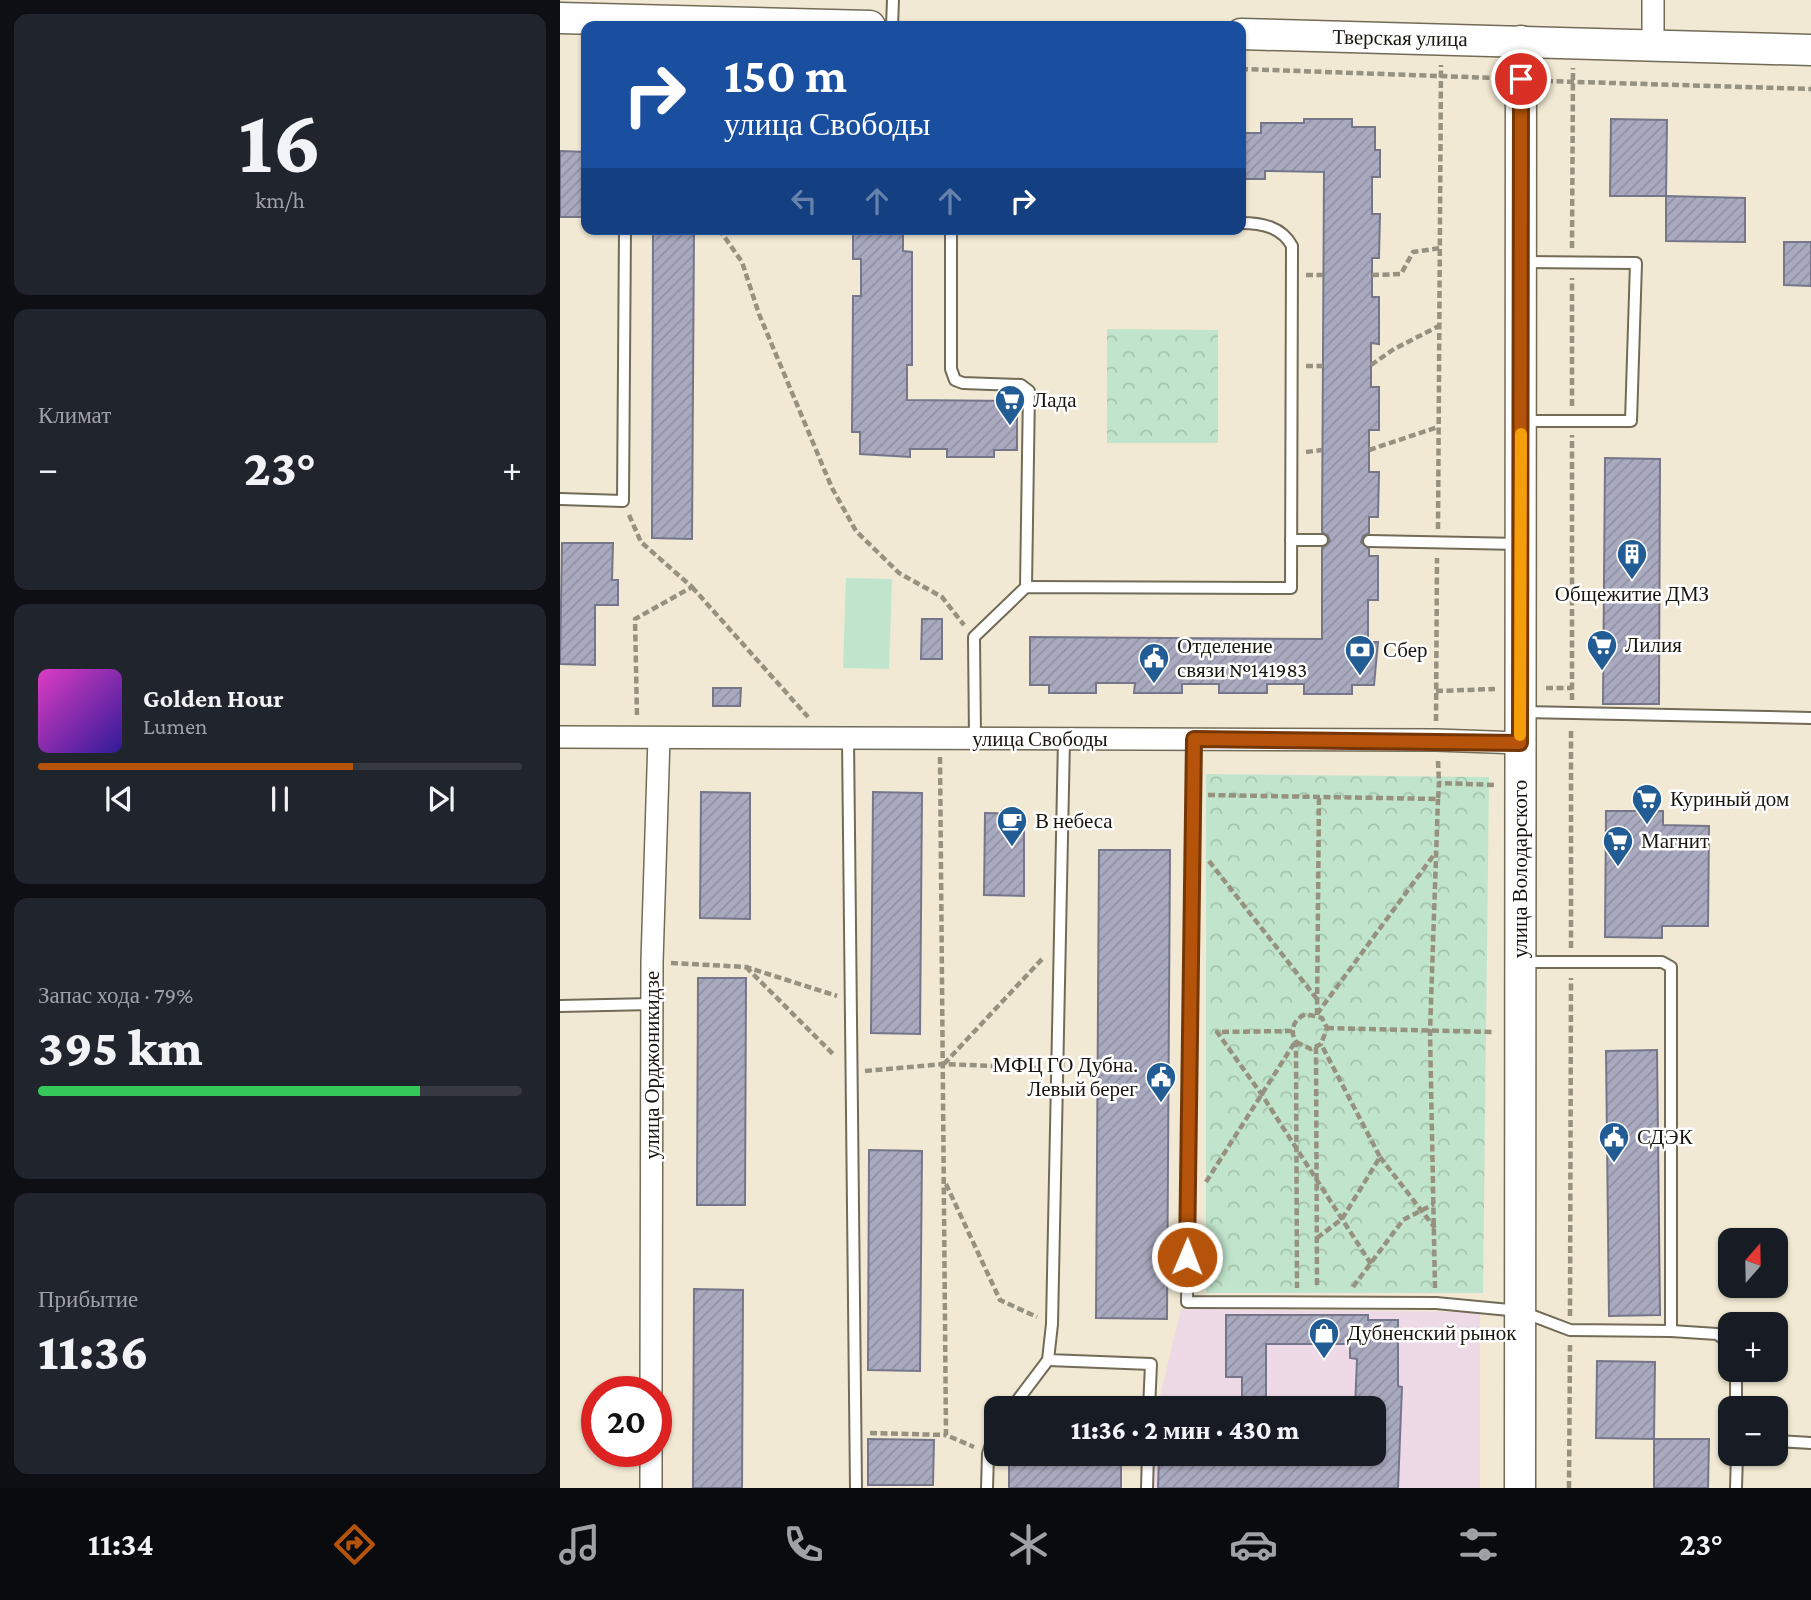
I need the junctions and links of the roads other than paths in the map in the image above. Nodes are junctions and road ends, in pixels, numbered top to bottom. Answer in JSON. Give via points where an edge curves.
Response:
{"nodes":[{"id":1,"x":893,"y":0,"type":"edge"},
{"id":2,"x":1650,"y":1,"type":"edge"},
{"id":3,"x":560,"y":18,"type":"edge"},
{"id":4,"x":614,"y":21,"type":"edge"},
{"id":5,"x":892,"y":21,"type":"edge"},
{"id":6,"x":1246,"y":34,"type":"edge"},
{"id":7,"x":1521,"y":41,"type":"junction"},
{"id":8,"x":1653,"y":45,"type":"junction"},
{"id":9,"x":1811,"y":50,"type":"edge"},
{"id":10,"x":1246,"y":223,"type":"edge"},
{"id":11,"x":625,"y":235,"type":"edge"},
{"id":12,"x":951,"y":235,"type":"edge"},
{"id":13,"x":1521,"y":262,"type":"junction"},
{"id":14,"x":1521,"y":421,"type":"junction"},
{"id":15,"x":560,"y":499,"type":"edge"},
{"id":16,"x":1291,"y":540,"type":"junction"},
{"id":17,"x":1322,"y":540,"type":"dead end"},
{"id":18,"x":1369,"y":541,"type":"dead end"},
{"id":19,"x":1521,"y":544,"type":"junction"},
{"id":20,"x":1026,"y":587,"type":"junction"},
{"id":21,"x":1521,"y":711,"type":"junction"},
{"id":22,"x":1811,"y":718,"type":"edge"},
{"id":23,"x":560,"y":737,"type":"edge"},
{"id":24,"x":648,"y":738,"type":"junction"},
{"id":25,"x":848,"y":738,"type":"junction"},
{"id":26,"x":975,"y":738,"type":"junction"},
{"id":27,"x":1065,"y":739,"type":"junction"},
{"id":28,"x":1194,"y":739,"type":"junction"},
{"id":29,"x":1520,"y":743,"type":"junction"},
{"id":30,"x":1520,"y":962,"type":"junction"},
{"id":31,"x":652,"y":1004,"type":"junction"},
{"id":32,"x":560,"y":1006,"type":"edge"},
{"id":33,"x":1520,"y":1311,"type":"junction"},
{"id":34,"x":1671,"y":1331,"type":"junction"},
{"id":35,"x":1718,"y":1335,"type":"edge"},
{"id":36,"x":1048,"y":1360,"type":"junction"},
{"id":37,"x":651,"y":1376,"type":"edge"},
{"id":38,"x":1021,"y":1396,"type":"edge"},
{"id":39,"x":1150,"y":1396,"type":"edge"},
{"id":40,"x":1788,"y":1442,"type":"edge"},
{"id":41,"x":1811,"y":1443,"type":"edge"},
{"id":42,"x":988,"y":1466,"type":"edge"},
{"id":43,"x":1148,"y":1466,"type":"edge"},
{"id":44,"x":1737,"y":1466,"type":"edge"},
{"id":45,"x":651,"y":1467,"type":"edge"},
{"id":46,"x":651,"y":1488,"type":"edge"},
{"id":47,"x":856,"y":1488,"type":"edge"},
{"id":48,"x":987,"y":1488,"type":"edge"},
{"id":49,"x":1147,"y":1488,"type":"edge"},
{"id":50,"x":1520,"y":1488,"type":"edge"},
{"id":51,"x":1736,"y":1488,"type":"edge"}],
"edges":[{"from":1,"to":5,"type":"lane"},
{"from":2,"to":8,"type":"street"},
{"from":3,"to":4,"type":"main road"},
{"from":6,"to":7,"type":"main road","name":"Тверская улица"},
{"from":7,"to":8,"type":"main road","name":"Тверская улица"},
{"from":7,"to":13,"type":"main road","name":"улица Володарского"},
{"from":8,"to":9,"type":"main road","name":"Тверская улица"},
{"from":10,"to":16,"type":"lane","via":[[1286,235],[1292,246]]},
{"from":11,"to":15,"type":"lane","via":[[623,501]]},
{"from":12,"to":20,"type":"lane","via":[[951,369],[956,380],[1021,386],[1029,391]]},
{"from":13,"to":14,"type":"main road","name":"улица Володарского"},
{"from":13,"to":14,"type":"lane","via":[[1636,263],[1631,421]]},
{"from":14,"to":19,"type":"main road","name":"улица Володарского"},
{"from":16,"to":17,"type":"lane"},
{"from":16,"to":20,"type":"lane","via":[[1291,588]]},
{"from":18,"to":19,"type":"lane"},
{"from":19,"to":21,"type":"main road","name":"улица Володарского"},
{"from":20,"to":26,"type":"lane","via":[[974,637]]},
{"from":21,"to":22,"type":"lane"},
{"from":21,"to":29,"type":"main road","name":"улица Володарского"},
{"from":23,"to":24,"type":"street","name":"улица Свободы"},
{"from":24,"to":25,"type":"street","name":"улица Свободы"},
{"from":24,"to":31,"type":"street","name":"улица Орджоникидзе"},
{"from":25,"to":26,"type":"street","name":"улица Свободы"},
{"from":25,"to":47,"type":"lane"},
{"from":26,"to":27,"type":"street","name":"улица Свободы"},
{"from":27,"to":28,"type":"street","name":"улица Свободы"},
{"from":27,"to":36,"type":"lane","via":[[1060,1068]]},
{"from":28,"to":29,"type":"street","name":"улица Свободы"},
{"from":28,"to":33,"type":"lane","via":[[1187,1303],[1436,1303]]},
{"from":29,"to":30,"type":"main road","name":"улица Володарского"},
{"from":30,"to":33,"type":"main road","name":"улица Володарского"},
{"from":30,"to":34,"type":"lane","via":[[1662,962],[1671,967]]},
{"from":31,"to":32,"type":"lane"},
{"from":31,"to":37,"type":"street","name":"улица Орджоникидзе"},
{"from":33,"to":34,"type":"lane","via":[[1570,1330]]},
{"from":33,"to":50,"type":"main road","name":"улица Володарского"},
{"from":34,"to":35,"type":"lane"},
{"from":36,"to":38,"type":"lane"},
{"from":36,"to":39,"type":"lane","via":[[1151,1364]]},
{"from":40,"to":41,"type":"lane"},
{"from":42,"to":48,"type":"lane"},
{"from":43,"to":49,"type":"lane"},
{"from":44,"to":51,"type":"lane"},
{"from":45,"to":46,"type":"street"}]}
